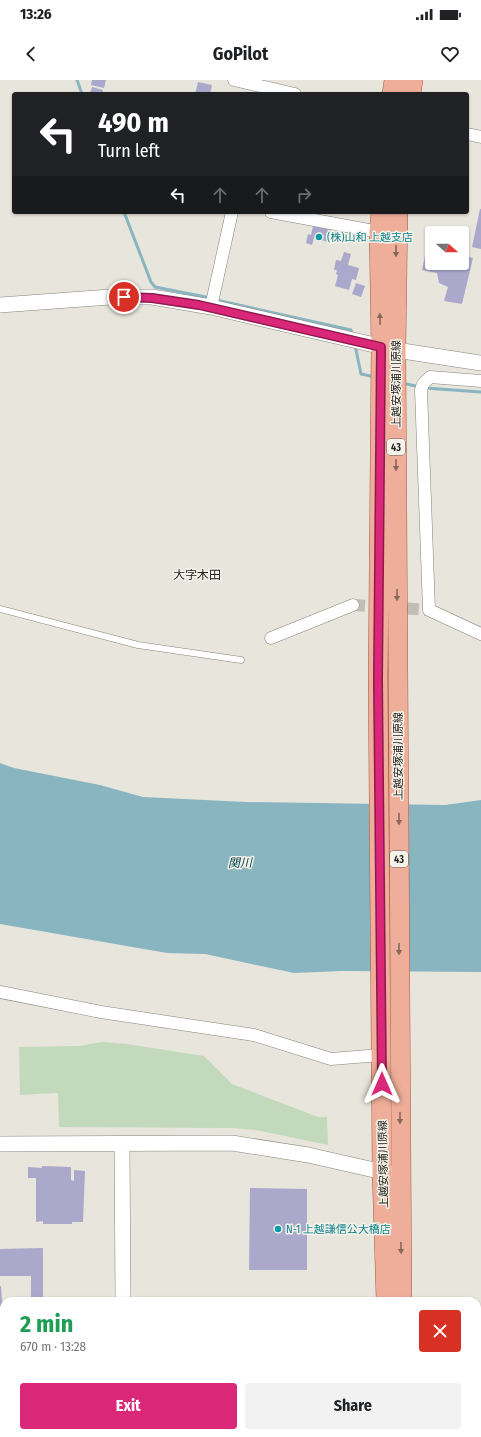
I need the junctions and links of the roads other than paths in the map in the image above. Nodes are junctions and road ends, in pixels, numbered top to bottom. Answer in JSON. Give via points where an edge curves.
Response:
{"nodes":[{"id":1,"x":234,"y":80,"type":"edge"},
{"id":2,"x":394,"y":80,"type":"edge"},
{"id":3,"x":413,"y":80,"type":"edge"},
{"id":4,"x":261,"y":87,"type":"edge"},
{"id":5,"x":286,"y":92,"type":"edge"},
{"id":6,"x":392,"y":92,"type":"edge"},
{"id":7,"x":411,"y":92,"type":"edge"},
{"id":8,"x":469,"y":134,"type":"edge"},
{"id":9,"x":481,"y":137,"type":"edge"},
{"id":10,"x":232,"y":214,"type":"edge"},
{"id":11,"x":281,"y":214,"type":"edge"},
{"id":12,"x":381,"y":214,"type":"edge"},
{"id":13,"x":398,"y":214,"type":"edge"},
{"id":14,"x":379,"y":232,"type":"junction"},
{"id":15,"x":0,"y":305,"type":"edge"},
{"id":16,"x":211,"y":307,"type":"junction"},
{"id":17,"x":388,"y":349,"type":"junction"},
{"id":18,"x":481,"y":363,"type":"edge"},
{"id":19,"x":481,"y":382,"type":"edge"},
{"id":20,"x":353,"y":605,"type":"tunnel mouth"},
{"id":21,"x":0,"y":609,"type":"edge"},
{"id":22,"x":481,"y":634,"type":"edge"},
{"id":23,"x":271,"y":638,"type":"dead end"},
{"id":24,"x":241,"y":660,"type":"dead end"},
{"id":25,"x":0,"y":992,"type":"edge"},
{"id":26,"x":387,"y":1043,"type":"junction"},
{"id":27,"x":0,"y":1144,"type":"edge"},
{"id":28,"x":122,"y":1144,"type":"junction"},
{"id":29,"x":391,"y":1174,"type":"junction"},
{"id":30,"x":123,"y":1297,"type":"edge"},
{"id":31,"x":386,"y":1297,"type":"edge"},
{"id":32,"x":402,"y":1297,"type":"edge"}],
"edges":[{"from":1,"to":4,"type":"street"},
{"from":2,"to":6,"type":"main road"},
{"from":3,"to":7,"type":"main road"},
{"from":4,"to":5,"type":"street"},
{"from":8,"to":9,"type":"street"},
{"from":10,"to":16,"type":"street"},
{"from":11,"to":14,"type":"street"},
{"from":12,"to":14,"type":"main road","name":"上越安塚浦川原線","number":"43"},
{"from":13,"to":17,"type":"main road","name":"上越安塚浦川原線","number":"43","one_way":true},
{"from":17,"to":14,"type":"main road","name":"上越安塚浦川原線","number":"43","one_way":true},
{"from":15,"to":16,"type":"street","via":[[110,296],[152,298]]},
{"from":16,"to":17,"type":"street"},
{"from":17,"to":18,"type":"street"},
{"from":17,"to":26,"type":"main road","name":"上越安塚浦川原線","number":"43","via":[[378,680]]},
{"from":17,"to":26,"type":"main road","name":"上越安塚浦川原線","number":"43","one_way":true,"via":[[398,682]]},
{"from":19,"to":22,"type":"street","via":[[430,377],[421,390],[429,610]]},
{"from":20,"to":23,"type":"street"},
{"from":21,"to":24,"type":"lane","via":[[138,645]]},
{"from":25,"to":26,"type":"street","via":[[100,1012],[254,1034],[331,1059]]},
{"from":26,"to":29,"type":"main road","name":"上越安塚浦川原線","number":"43"},
{"from":26,"to":29,"type":"main road","name":"上越安塚浦川原線","number":"43","one_way":true},
{"from":27,"to":28,"type":"street"},
{"from":28,"to":29,"type":"street","via":[[232,1142],[308,1154]]},
{"from":28,"to":30,"type":"street"},
{"from":29,"to":31,"type":"main road","name":"上越安塚浦川原線","number":"43"},
{"from":29,"to":32,"type":"main road","name":"上越安塚浦川原線","number":"43","one_way":true}]}
